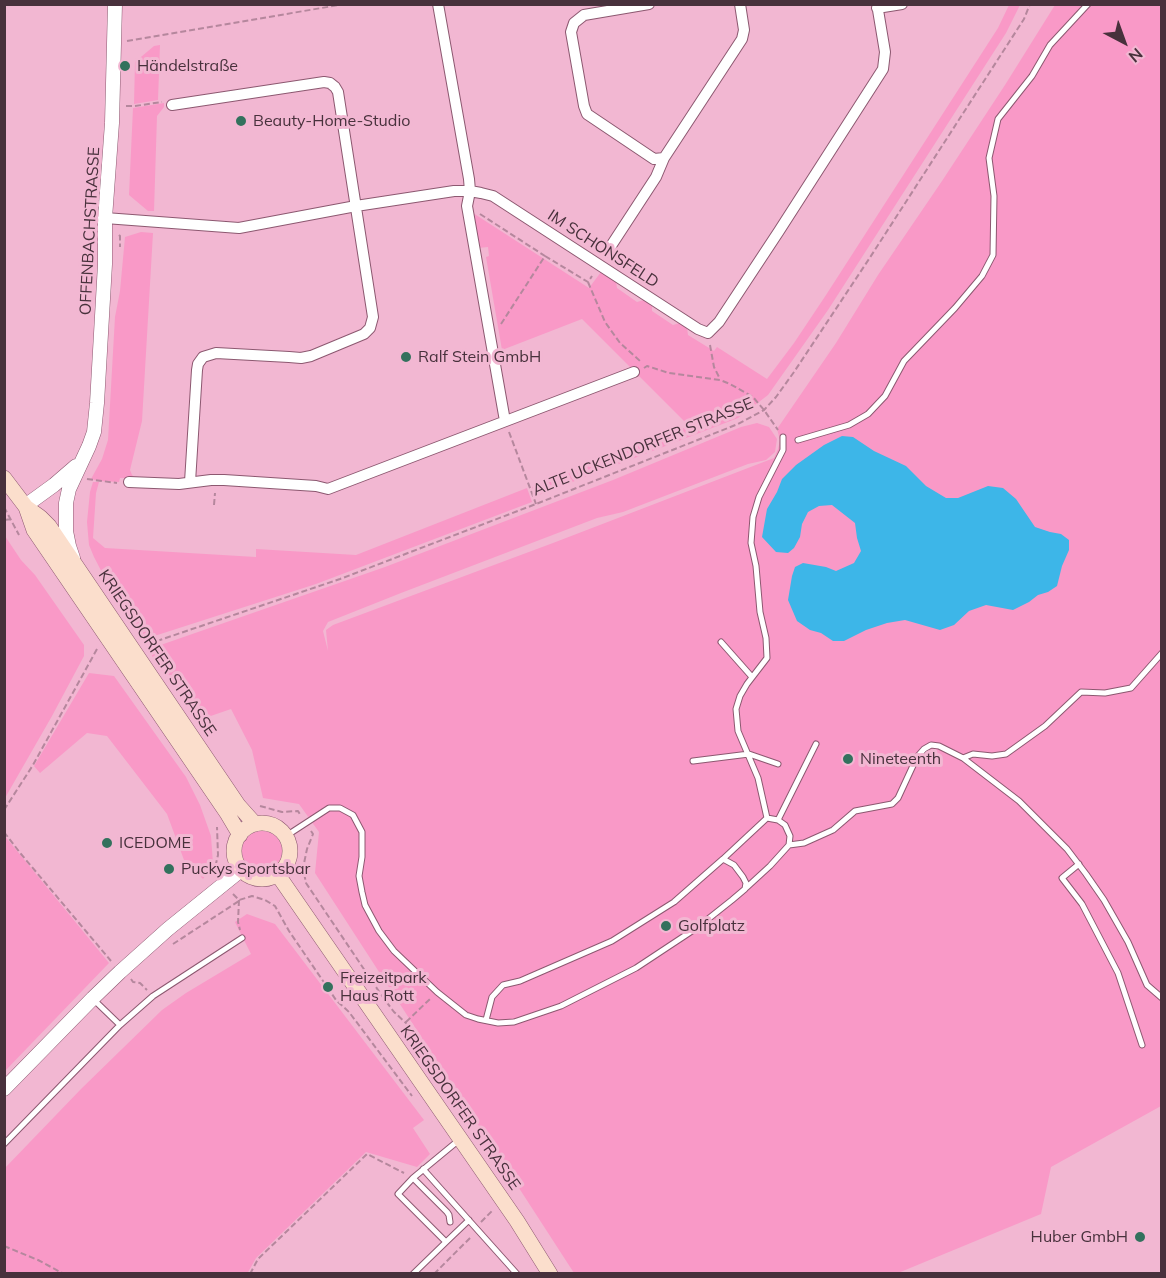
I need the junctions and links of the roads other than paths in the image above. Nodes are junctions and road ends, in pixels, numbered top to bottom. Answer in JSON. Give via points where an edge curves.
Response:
{"nodes":[{"id":1,"x":115,"y":4,"type":"edge"},
{"id":2,"x":438,"y":4,"type":"edge"},
{"id":3,"x":649,"y":4,"type":"edge"},
{"id":4,"x":740,"y":4,"type":"edge"},
{"id":5,"x":902,"y":4,"type":"edge"},
{"id":6,"x":1088,"y":4,"type":"edge"},
{"id":7,"x":877,"y":6,"type":"edge"},
{"id":8,"x":172,"y":105,"type":"road end"},
{"id":9,"x":664,"y":158,"type":"junction"},
{"id":10,"x":470,"y":191,"type":"junction"},
{"id":11,"x":356,"y":206,"type":"junction"},
{"id":12,"x":105,"y":219,"type":"junction"},
{"id":13,"x":608,"y":252,"type":"dead end"},
{"id":14,"x":634,"y":372,"type":"road end"},
{"id":15,"x":505,"y":421,"type":"junction"},
{"id":16,"x":783,"y":437,"type":"road end"},
{"id":17,"x":798,"y":440,"type":"dead end"},
{"id":18,"x":82,"y":457,"type":"junction"},
{"id":19,"x":4,"y":478,"type":"edge"},
{"id":20,"x":129,"y":482,"type":"road end"},
{"id":21,"x":190,"y":482,"type":"junction"},
{"id":22,"x":26,"y":506,"type":"junction"},
{"id":23,"x":75,"y":562,"type":"junction"},
{"id":24,"x":721,"y":642,"type":"dead end"},
{"id":25,"x":1161,"y":653,"type":"edge"},
{"id":26,"x":752,"y":677,"type":"junction"},
{"id":27,"x":816,"y":744,"type":"dead end"},
{"id":28,"x":749,"y":754,"type":"junction"},
{"id":29,"x":963,"y":758,"type":"junction"},
{"id":30,"x":693,"y":760,"type":"dead end"},
{"id":31,"x":778,"y":764,"type":"dead end"},
{"id":32,"x":767,"y":818,"type":"junction"},
{"id":33,"x":778,"y":820,"type":"junction"},
{"id":34,"x":255,"y":824,"type":"junction"},
{"id":35,"x":240,"y":835,"type":"junction"},
{"id":36,"x":286,"y":836,"type":"junction"},
{"id":37,"x":789,"y":845,"type":"junction"},
{"id":38,"x":723,"y":859,"type":"junction"},
{"id":39,"x":1079,"y":864,"type":"junction"},
{"id":40,"x":242,"y":870,"type":"junction"},
{"id":41,"x":278,"y":875,"type":"junction"},
{"id":42,"x":745,"y":889,"type":"junction"},
{"id":43,"x":242,"y":938,"type":"road end"},
{"id":44,"x":93,"y":998,"type":"junction"},
{"id":45,"x":1161,"y":998,"type":"edge"},
{"id":46,"x":486,"y":1020,"type":"junction"},
{"id":47,"x":120,"y":1025,"type":"junction"},
{"id":48,"x":1142,"y":1046,"type":"dead end"},
{"id":49,"x":4,"y":1089,"type":"edge"},
{"id":50,"x":460,"y":1139,"type":"junction"},
{"id":51,"x":4,"y":1144,"type":"edge"},
{"id":52,"x":423,"y":1169,"type":"junction"},
{"id":53,"x":413,"y":1178,"type":"junction"},
{"id":54,"x":469,"y":1220,"type":"junction"},
{"id":55,"x":450,"y":1222,"type":"dead end"},
{"id":56,"x":446,"y":1242,"type":"junction"},
{"id":57,"x":516,"y":1273,"type":"edge"},
{"id":58,"x":413,"y":1274,"type":"edge"},
{"id":59,"x":550,"y":1274,"type":"edge"}],
"edges":[{"from":1,"to":12,"type":"street","name":"OFFENBACHSTRASSE"},
{"from":2,"to":10,"type":"street"},
{"from":3,"to":9,"type":"street","via":[[584,15],[574,23],[571,32],[587,114],[654,159]]},
{"from":4,"to":9,"type":"street","via":[[744,34]]},
{"from":5,"to":7,"type":"street"},
{"from":6,"to":17,"type":"lane","via":[[1050,45],[1032,76],[998,119],[989,158],[994,196],[993,255],[982,276],[904,361],[885,396],[868,414],[849,425]]},
{"from":7,"to":10,"type":"street","name":"IM SCHONSFELD","via":[[885,52],[883,69],[719,322],[708,333],[493,196]]},
{"from":8,"to":11,"type":"street","via":[[330,83],[338,92]]},
{"from":9,"to":13,"type":"street"},
{"from":10,"to":11,"type":"street","name":"IM SCHONSFELD"},
{"from":10,"to":15,"type":"street","via":[[467,206]]},
{"from":11,"to":12,"type":"street","name":"IM SCHONSFELD","via":[[239,228]]},
{"from":11,"to":21,"type":"street","via":[[373,317],[370,328],[364,334],[301,358],[216,353],[200,359]]},
{"from":12,"to":18,"type":"street","name":"OFFENBACHSTRASSE","via":[[96,418]]},
{"from":14,"to":15,"type":"street"},
{"from":15,"to":21,"type":"street","via":[[328,489],[260,482]]},
{"from":16,"to":26,"type":"lane","via":[[783,450],[753,517],[751,543],[767,658]]},
{"from":18,"to":22,"type":"street","name":"OFFENBACHSTRASSE","via":[[64,477]]},
{"from":18,"to":23,"type":"street","name":"OFFENBACHSTRASSE","via":[[66,503],[66,531]]},
{"from":19,"to":22,"type":"main road","name":"KRIEGSDORFER STRASSE"},
{"from":20,"to":21,"type":"street"},
{"from":22,"to":23,"type":"main road","name":"KRIEGSDORFER STRASSE","via":[[46,522]]},
{"from":22,"to":35,"type":"main road","name":"KRIEGSDORFER STRASSE","via":[[34,530]]},
{"from":23,"to":34,"type":"main road","name":"KRIEGSDORFER STRASSE"},
{"from":24,"to":26,"type":"lane"},
{"from":25,"to":29,"type":"lane","via":[[1131,688],[1081,692],[1045,726],[1006,754],[973,754]]},
{"from":26,"to":28,"type":"lane","via":[[736,709],[738,731]]},
{"from":27,"to":33,"type":"lane"},
{"from":28,"to":30,"type":"lane"},
{"from":28,"to":31,"type":"lane"},
{"from":28,"to":32,"type":"lane"},
{"from":29,"to":37,"type":"lane","via":[[931,745],[917,757],[892,804],[855,811],[833,830]]},
{"from":29,"to":39,"type":"lane","via":[[1018,801]]},
{"from":32,"to":33,"type":"lane"},
{"from":32,"to":38,"type":"lane"},
{"from":33,"to":37,"type":"lane","via":[[790,836]]},
{"from":34,"to":35,"type":"main road"},
{"from":34,"to":36,"type":"main road","via":[[272,825]]},
{"from":35,"to":40,"type":"main road","via":[[234,853]]},
{"from":36,"to":41,"type":"main road","via":[[290,857]]},
{"from":36,"to":46,"type":"lane","via":[[329,808],[340,808],[353,815],[362,832],[359,876],[365,905],[379,931],[436,993],[466,1015]]},
{"from":37,"to":42,"type":"lane"},
{"from":38,"to":42,"type":"lane","via":[[743,877]]},
{"from":38,"to":46,"type":"lane","via":[[674,902],[612,942],[503,985],[492,997]]},
{"from":39,"to":45,"type":"lane","via":[[1128,942],[1147,985]]},
{"from":39,"to":48,"type":"lane","via":[[1062,878],[1101,937],[1118,973]]},
{"from":40,"to":41,"type":"main road","via":[[259,879]]},
{"from":40,"to":44,"type":"street","via":[[168,930],[125,975]]},
{"from":41,"to":50,"type":"main road","name":"KRIEGSDORFER STRASSE"},
{"from":42,"to":46,"type":"lane","via":[[698,927],[617,979],[561,1006],[514,1022]]},
{"from":43,"to":47,"type":"lane","via":[[153,996]]},
{"from":44,"to":47,"type":"lane"},
{"from":44,"to":49,"type":"street"},
{"from":47,"to":51,"type":"lane"},
{"from":50,"to":52,"type":"lane"},
{"from":50,"to":59,"type":"main road","name":"KRIEGSDORFER STRASSE"},
{"from":52,"to":53,"type":"lane"},
{"from":52,"to":54,"type":"lane"},
{"from":53,"to":55,"type":"lane","via":[[447,1212]]},
{"from":53,"to":56,"type":"lane","via":[[398,1194]]},
{"from":54,"to":56,"type":"lane"},
{"from":54,"to":57,"type":"lane"},
{"from":56,"to":58,"type":"lane"}]}
